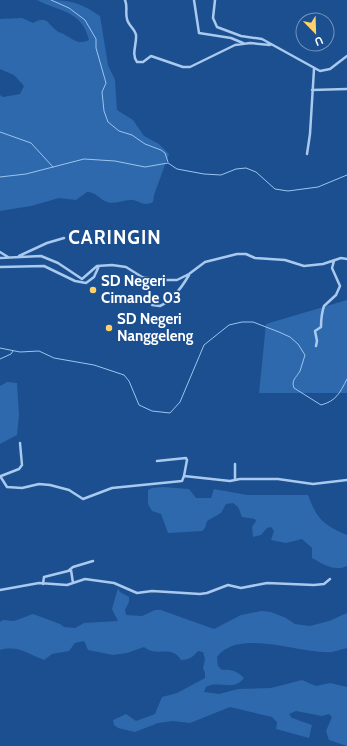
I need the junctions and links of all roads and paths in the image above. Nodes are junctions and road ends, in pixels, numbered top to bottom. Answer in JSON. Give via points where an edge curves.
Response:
{"nodes":[{"id":1,"x":125,"y":0,"type":"edge"},
{"id":2,"x":194,"y":0,"type":"edge"},
{"id":3,"x":215,"y":0,"type":"edge"},
{"id":4,"x":243,"y":43,"type":"junction"},
{"id":5,"x":270,"y":45,"type":"junction"},
{"id":6,"x":347,"y":56,"type":"edge"},
{"id":7,"x":314,"y":69,"type":"junction"},
{"id":8,"x":312,"y":90,"type":"junction"},
{"id":9,"x":347,"y":90,"type":"edge"},
{"id":10,"x":307,"y":154,"type":"dead end"},
{"id":11,"x":64,"y":238,"type":"dead end"},
{"id":12,"x":0,"y":252,"type":"edge"},
{"id":13,"x":19,"y":256,"type":"junction"},
{"id":14,"x":8,"y":257,"type":"junction"},
{"id":15,"x":0,"y":258,"type":"edge"},
{"id":16,"x":347,"y":259,"type":"edge"},
{"id":17,"x":334,"y":261,"type":"junction"},
{"id":18,"x":100,"y":266,"type":"junction"},
{"id":19,"x":0,"y":267,"type":"edge"},
{"id":20,"x":189,"y":274,"type":"junction"},
{"id":21,"x":152,"y":305,"type":"dead end"},
{"id":22,"x":316,"y":346,"type":"dead end"},
{"id":23,"x":20,"y":443,"type":"dead end"},
{"id":24,"x":157,"y":460,"type":"dead end"},
{"id":25,"x":235,"y":464,"type":"dead end"},
{"id":26,"x":1,"y":476,"type":"edge"},
{"id":27,"x":184,"y":476,"type":"junction"},
{"id":28,"x":235,"y":480,"type":"junction"},
{"id":29,"x":347,"y":480,"type":"edge"},
{"id":30,"x":93,"y":561,"type":"dead end"},
{"id":31,"x":71,"y":570,"type":"junction"},
{"id":32,"x":330,"y":579,"type":"dead end"},
{"id":33,"x":73,"y":583,"type":"junction"},
{"id":34,"x":43,"y":584,"type":"junction"},
{"id":35,"x":0,"y":590,"type":"edge"}],
"edges":[{"from":1,"to":4,"type":"street","via":[[127,19],[136,36],[134,47],[137,62],[151,56],[190,67],[218,52]]},
{"from":2,"to":4,"type":"street","via":[[199,34],[231,38]]},
{"from":3,"to":5,"type":"street","via":[[213,18],[217,27],[241,36],[262,39]]},
{"from":4,"to":5,"type":"street"},
{"from":5,"to":7,"type":"street"},
{"from":6,"to":7,"type":"street","via":[[328,70]]},
{"from":7,"to":8,"type":"street"},
{"from":8,"to":9,"type":"street"},
{"from":8,"to":10,"type":"street"},
{"from":11,"to":13,"type":"street"},
{"from":12,"to":14,"type":"street"},
{"from":13,"to":14,"type":"street"},
{"from":13,"to":18,"type":"street","via":[[41,256],[52,260],[82,279]]},
{"from":14,"to":15,"type":"street"},
{"from":16,"to":17,"type":"street"},
{"from":17,"to":20,"type":"street","via":[[304,266],[285,260],[237,254],[205,262]]},
{"from":17,"to":22,"type":"street","via":[[332,268],[340,286],[336,296],[324,306],[321,327],[315,331]]},
{"from":18,"to":19,"type":"street","via":[[94,277],[86,283],[75,281],[44,266]]},
{"from":18,"to":20,"type":"street","via":[[126,267],[142,277],[161,280],[177,280]]},
{"from":20,"to":21,"type":"street","via":[[184,285],[172,297],[160,306]]},
{"from":23,"to":26,"type":"street","via":[[22,465],[19,469]]},
{"from":24,"to":27,"type":"street","via":[[186,458]]},
{"from":25,"to":28,"type":"street"},
{"from":26,"to":27,"type":"street","via":[[7,487],[50,485],[69,490],[83,499],[112,488],[177,483],[182,481]]},
{"from":27,"to":28,"type":"street"},
{"from":28,"to":29,"type":"street","via":[[278,479],[313,484]]},
{"from":30,"to":31,"type":"street","via":[[73,567]]},
{"from":31,"to":33,"type":"street"},
{"from":31,"to":34,"type":"street","via":[[44,577]]},
{"from":32,"to":33,"type":"street","via":[[324,584],[314,586],[266,583],[241,588],[228,585],[200,594],[152,591],[137,594],[114,583],[84,579]]},
{"from":33,"to":34,"type":"street","via":[[62,586]]},
{"from":34,"to":35,"type":"street"}]}
